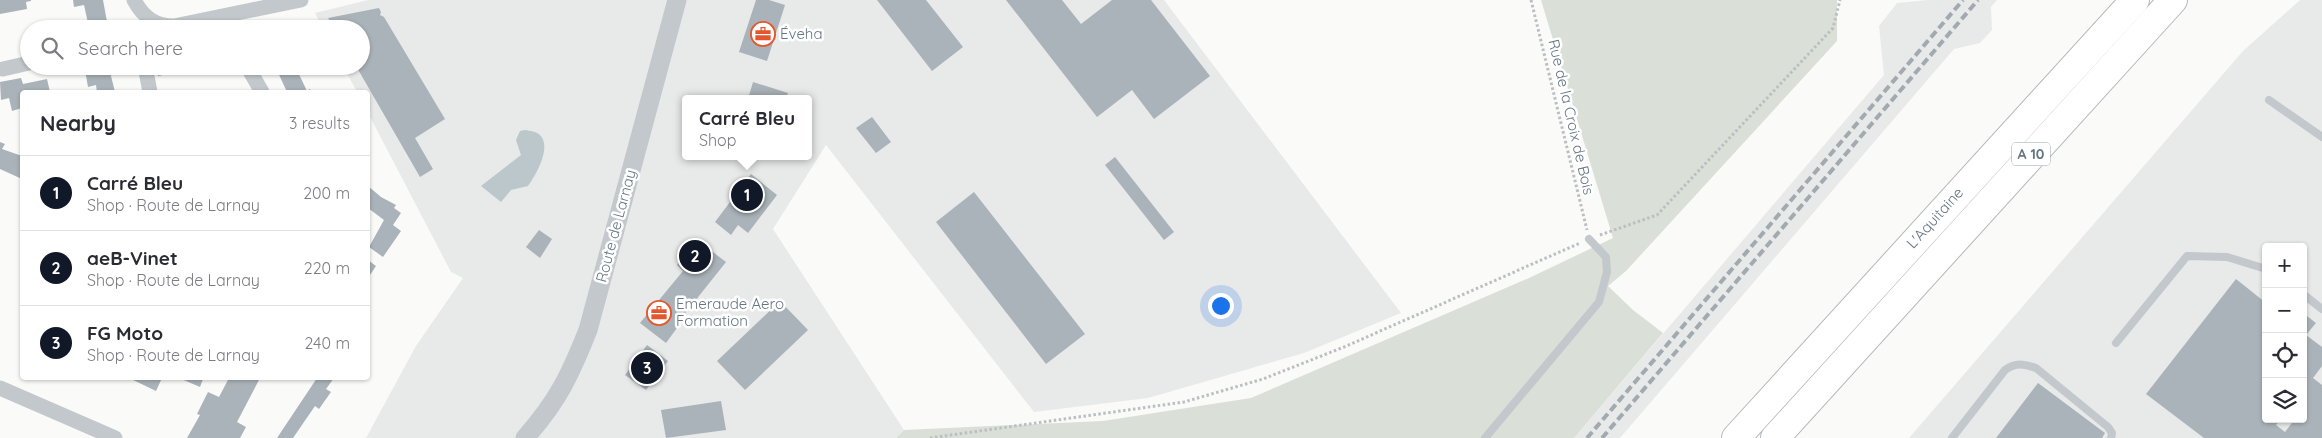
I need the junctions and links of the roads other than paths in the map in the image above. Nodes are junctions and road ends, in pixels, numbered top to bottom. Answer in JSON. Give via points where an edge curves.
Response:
{"nodes":[{"id":1,"x":134,"y":0,"type":"edge"},
{"id":2,"x":301,"y":0,"type":"edge"},
{"id":3,"x":677,"y":0,"type":"edge"},
{"id":4,"x":2135,"y":0,"type":"edge"},
{"id":5,"x":2173,"y":0,"type":"edge"},
{"id":6,"x":148,"y":20,"type":"edge"},
{"id":7,"x":235,"y":20,"type":"edge"},
{"id":8,"x":20,"y":65,"type":"edge"},
{"id":9,"x":3,"y":70,"type":"dead end"},
{"id":10,"x":147,"y":75,"type":"edge"},
{"id":11,"x":252,"y":75,"type":"edge"},
{"id":12,"x":150,"y":90,"type":"edge"},
{"id":13,"x":261,"y":90,"type":"edge"},
{"id":14,"x":2269,"y":100,"type":"dead end"},
{"id":15,"x":2322,"y":137,"type":"edge"},
{"id":16,"x":1589,"y":239,"type":"road end"},
{"id":17,"x":2262,"y":268,"type":"edge"},
{"id":18,"x":2307,"y":297,"type":"edge"},
{"id":19,"x":2322,"y":309,"type":"edge"},
{"id":20,"x":2116,"y":343,"type":"dead end"},
{"id":21,"x":0,"y":388,"type":"edge"},
{"id":22,"x":115,"y":438,"type":"edge"},
{"id":23,"x":525,"y":438,"type":"edge"},
{"id":24,"x":1485,"y":438,"type":"edge"},
{"id":25,"x":1736,"y":438,"type":"edge"},
{"id":26,"x":1775,"y":438,"type":"edge"},
{"id":27,"x":1952,"y":438,"type":"edge"},
{"id":28,"x":2111,"y":438,"type":"edge"}],
"edges":[{"from":1,"to":6,"type":"street"},
{"from":2,"to":7,"type":"street"},
{"from":3,"to":23,"type":"street","name":"Route de Larnay","via":[[588,330],[555,401]]},
{"from":4,"to":25,"type":"highway","name":"L'Aquitaine","number":"A 10"},
{"from":5,"to":26,"type":"highway","name":"L'Aquitaine","number":"A 10"},
{"from":8,"to":9,"type":"street"},
{"from":10,"to":12,"type":"street"},
{"from":11,"to":13,"type":"street"},
{"from":14,"to":15,"type":"lane"},
{"from":16,"to":24,"type":"lane","via":[[1606,257],[1607,272],[1599,302]]},
{"from":17,"to":20,"type":"lane","via":[[2228,257],[2187,256]]},
{"from":18,"to":19,"type":"lane"},
{"from":21,"to":22,"type":"street"},
{"from":27,"to":28,"type":"lane","via":[[2004,370],[2023,364],[2036,368],[2108,427]]}]}
